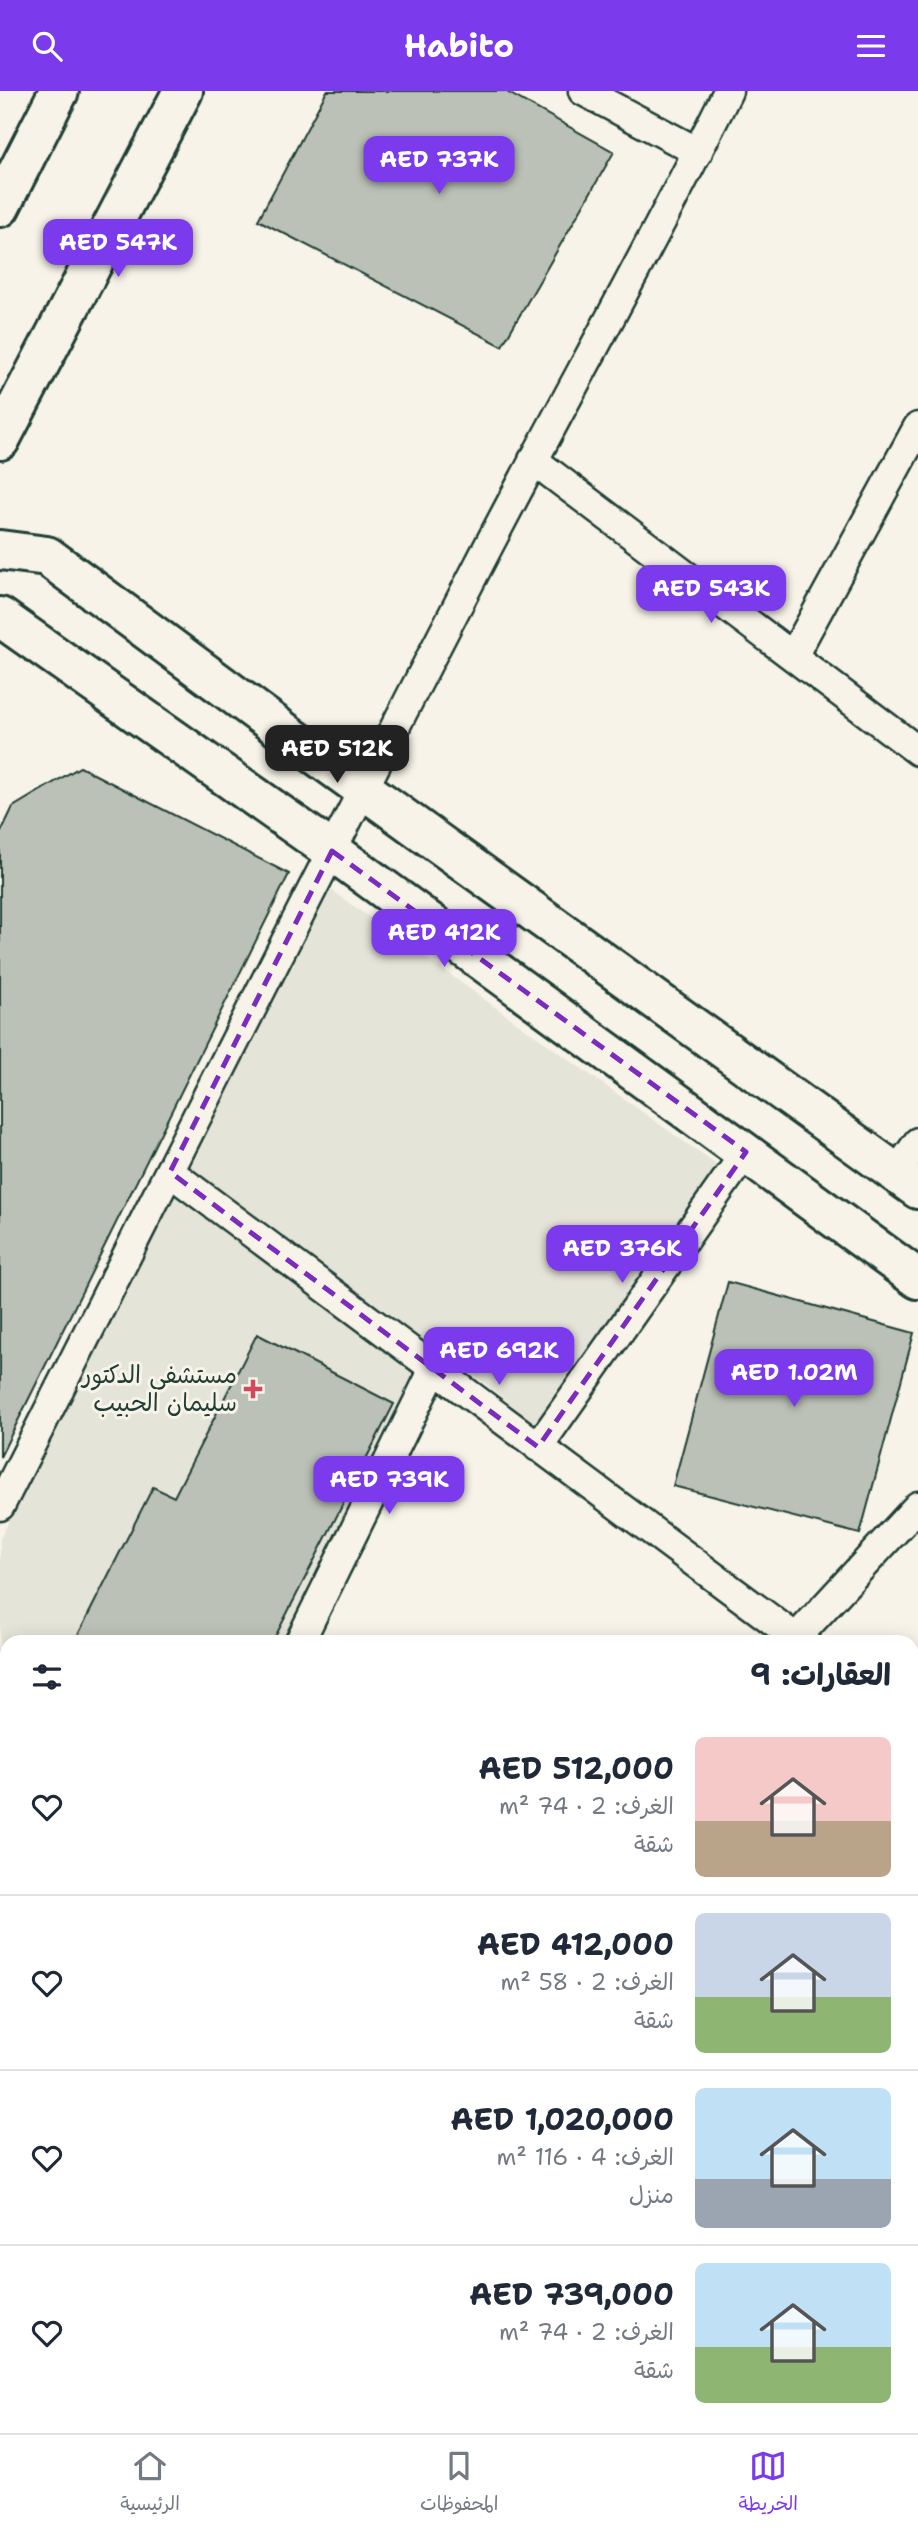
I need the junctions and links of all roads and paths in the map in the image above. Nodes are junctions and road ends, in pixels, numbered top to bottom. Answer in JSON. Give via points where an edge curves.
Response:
{"nodes":[{"id":1,"x":59,"y":91,"type":"edge"},
{"id":2,"x":183,"y":91,"type":"edge"},
{"id":3,"x":583,"y":91,"type":"edge"},
{"id":4,"x":729,"y":91,"type":"edge"},
{"id":5,"x":698,"y":152,"type":"junction"},
{"id":6,"x":0,"y":207,"type":"edge"},
{"id":7,"x":918,"y":427,"type":"edge"},
{"id":8,"x":0,"y":440,"type":"edge"},
{"id":9,"x":533,"y":460,"type":"junction"},
{"id":10,"x":0,"y":550,"type":"edge"},
{"id":11,"x":0,"y":617,"type":"edge"},
{"id":12,"x":793,"y":656,"type":"junction"},
{"id":13,"x":918,"y":751,"type":"edge"},
{"id":14,"x":363,"y":789,"type":"junction"},
{"id":15,"x":332,"y":851,"type":"junction"},
{"id":16,"x":918,"y":1142,"type":"edge"},
{"id":17,"x":746,"y":1152,"type":"junction"},
{"id":18,"x":170,"y":1172,"type":"junction"},
{"id":19,"x":907,"y":1181,"type":"edge"},
{"id":20,"x":918,"y":1279,"type":"edge"},
{"id":21,"x":434,"y":1369,"type":"junction"},
{"id":22,"x":538,"y":1447,"type":"junction"},
{"id":23,"x":0,"y":1506,"type":"edge"},
{"id":24,"x":918,"y":1506,"type":"edge"},
{"id":25,"x":303,"y":1635,"type":"edge"},
{"id":26,"x":791,"y":1635,"type":"edge"},
{"id":27,"x":802,"y":1635,"type":"edge"}],
"edges":[{"from":1,"to":6,"type":"street"},
{"from":2,"to":8,"type":"street"},
{"from":3,"to":5,"type":"street"},
{"from":4,"to":5,"type":"street"},
{"from":5,"to":9,"type":"street"},
{"from":7,"to":12,"type":"street"},
{"from":9,"to":12,"type":"street"},
{"from":9,"to":14,"type":"street"},
{"from":10,"to":14,"type":"street","via":[[47,556]]},
{"from":11,"to":15,"type":"street"},
{"from":12,"to":13,"type":"street"},
{"from":14,"to":15,"type":"street"},
{"from":14,"to":19,"type":"street"},
{"from":15,"to":17,"type":"street"},
{"from":15,"to":18,"type":"street"},
{"from":16,"to":19,"type":"street"},
{"from":17,"to":20,"type":"street"},
{"from":17,"to":22,"type":"street"},
{"from":18,"to":21,"type":"street"},
{"from":18,"to":23,"type":"street"},
{"from":21,"to":22,"type":"street"},
{"from":21,"to":25,"type":"street"},
{"from":22,"to":26,"type":"street"},
{"from":24,"to":27,"type":"street"}]}
